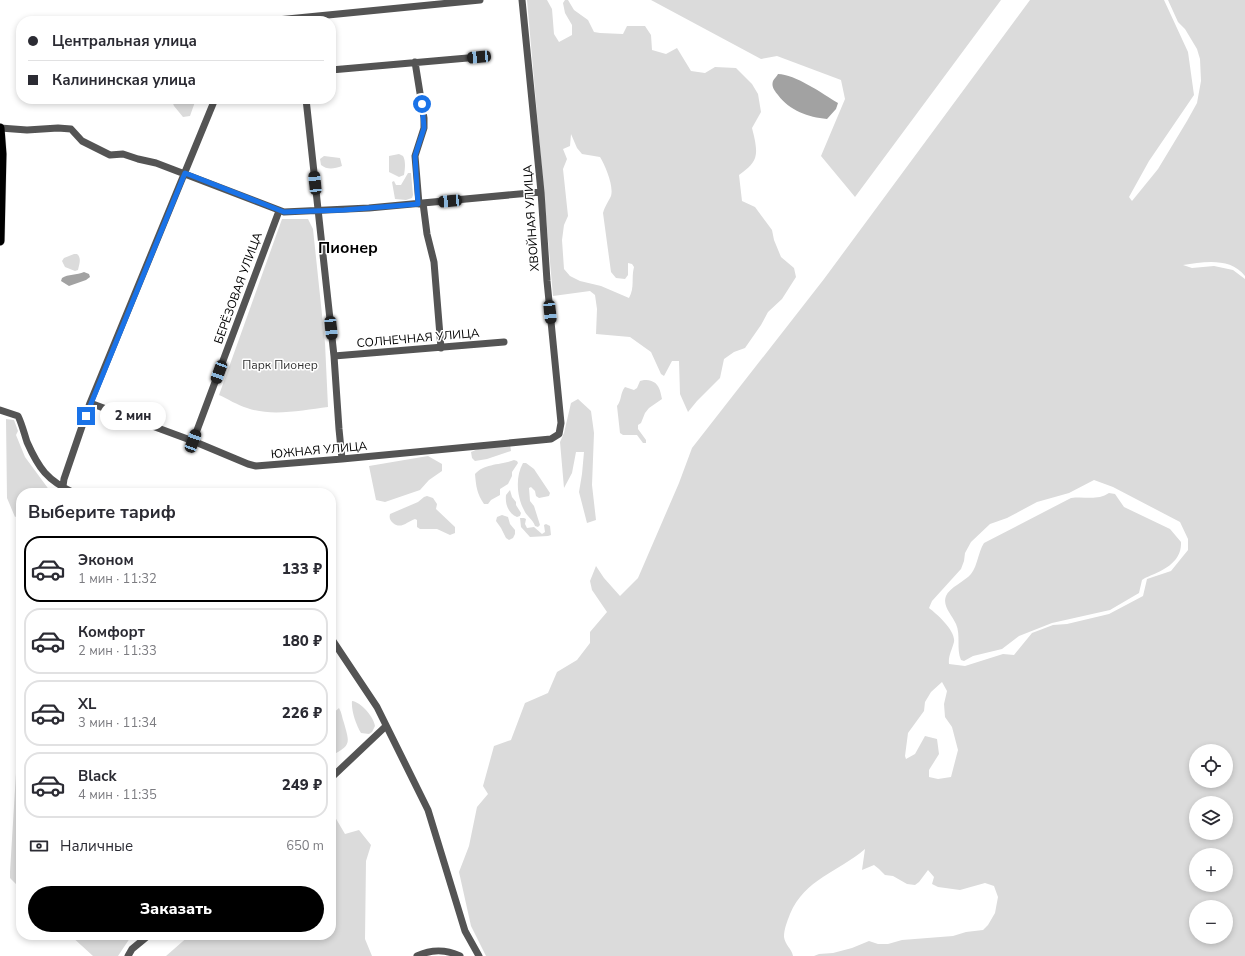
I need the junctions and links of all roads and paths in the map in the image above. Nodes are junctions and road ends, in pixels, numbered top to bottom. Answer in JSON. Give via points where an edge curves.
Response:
{"nodes":[{"id":1,"x":480,"y":0,"type":"edge"},
{"id":2,"x":522,"y":0,"type":"edge"},
{"id":3,"x":308,"y":16,"type":"edge"},
{"id":4,"x":479,"y":57,"type":"dead end"},
{"id":5,"x":415,"y":62,"type":"junction"},
{"id":6,"x":336,"y":70,"type":"edge"},
{"id":7,"x":213,"y":104,"type":"edge"},
{"id":8,"x":307,"y":104,"type":"edge"},
{"id":9,"x":0,"y":128,"type":"edge"},
{"id":10,"x":185,"y":173,"type":"junction"},
{"id":11,"x":541,"y":192,"type":"junction"},
{"id":12,"x":421,"y":203,"type":"junction"},
{"id":13,"x":279,"y":211,"type":"junction"},
{"id":14,"x":318,"y":211,"type":"junction"},
{"id":15,"x":0,"y":241,"type":"edge"},
{"id":16,"x":504,"y":342,"type":"dead end"},
{"id":17,"x":441,"y":348,"type":"junction"},
{"id":18,"x":334,"y":356,"type":"junction"},
{"id":19,"x":90,"y":403,"type":"junction"},
{"id":20,"x":0,"y":410,"type":"edge"},
{"id":21,"x":559,"y":434,"type":"joint"},
{"id":22,"x":193,"y":441,"type":"junction"},
{"id":23,"x":342,"y":459,"type":"junction"},
{"id":24,"x":60,"y":488,"type":"edge"},
{"id":25,"x":63,"y":488,"type":"edge"},
{"id":26,"x":336,"y":646,"type":"edge"},
{"id":27,"x":386,"y":726,"type":"junction"},
{"id":28,"x":336,"y":773,"type":"edge"},
{"id":29,"x":143,"y":940,"type":"edge"},
{"id":30,"x":128,"y":956,"type":"edge"},
{"id":31,"x":417,"y":956,"type":"edge"},
{"id":32,"x":460,"y":956,"type":"edge"},
{"id":33,"x":479,"y":956,"type":"edge"}],
"edges":[{"from":1,"to":3,"type":"street"},
{"from":2,"to":11,"type":"street","name":"ХВОЙНАЯ УЛИЦА"},
{"from":4,"to":5,"type":"street"},
{"from":5,"to":6,"type":"street"},
{"from":5,"to":12,"type":"street","via":[[424,118],[424,128],[415,156]]},
{"from":7,"to":10,"type":"street"},
{"from":8,"to":14,"type":"street"},
{"from":9,"to":10,"type":"street","via":[[71,129],[82,141],[110,155],[123,154]]},
{"from":9,"to":15,"type":"main road"},
{"from":10,"to":13,"type":"street"},
{"from":10,"to":19,"type":"street"},
{"from":11,"to":12,"type":"street"},
{"from":11,"to":21,"type":"street","name":"ХВОЙНАЯ УЛИЦА","via":[[561,423]]},
{"from":12,"to":14,"type":"street"},
{"from":12,"to":17,"type":"street","via":[[434,262]]},
{"from":13,"to":14,"type":"street"},
{"from":13,"to":22,"type":"street","name":"БЕРЁЗОВАЯ УЛИЦА"},
{"from":14,"to":18,"type":"street"},
{"from":16,"to":17,"type":"street","name":"СОЛНЕЧНАЯ УЛИЦА"},
{"from":17,"to":18,"type":"street","name":"СОЛНЕЧНАЯ УЛИЦА"},
{"from":18,"to":23,"type":"street"},
{"from":19,"to":22,"type":"street","name":"ЮЖНАЯ УЛИЦА"},
{"from":19,"to":25,"type":"street"},
{"from":20,"to":24,"type":"street","via":[[18,416],[27,442],[41,469]]},
{"from":21,"to":23,"type":"street","name":"ЮЖНАЯ УЛИЦА","via":[[551,438]]},
{"from":22,"to":23,"type":"street","name":"ЮЖНАЯ УЛИЦА","via":[[256,466]]},
{"from":26,"to":27,"type":"street","via":[[377,707]]},
{"from":27,"to":28,"type":"street"},
{"from":27,"to":33,"type":"street","via":[[428,810],[465,931]]},
{"from":29,"to":30,"type":"street"},
{"from":31,"to":32,"type":"street","via":[[432,950],[445,950]]}]}
